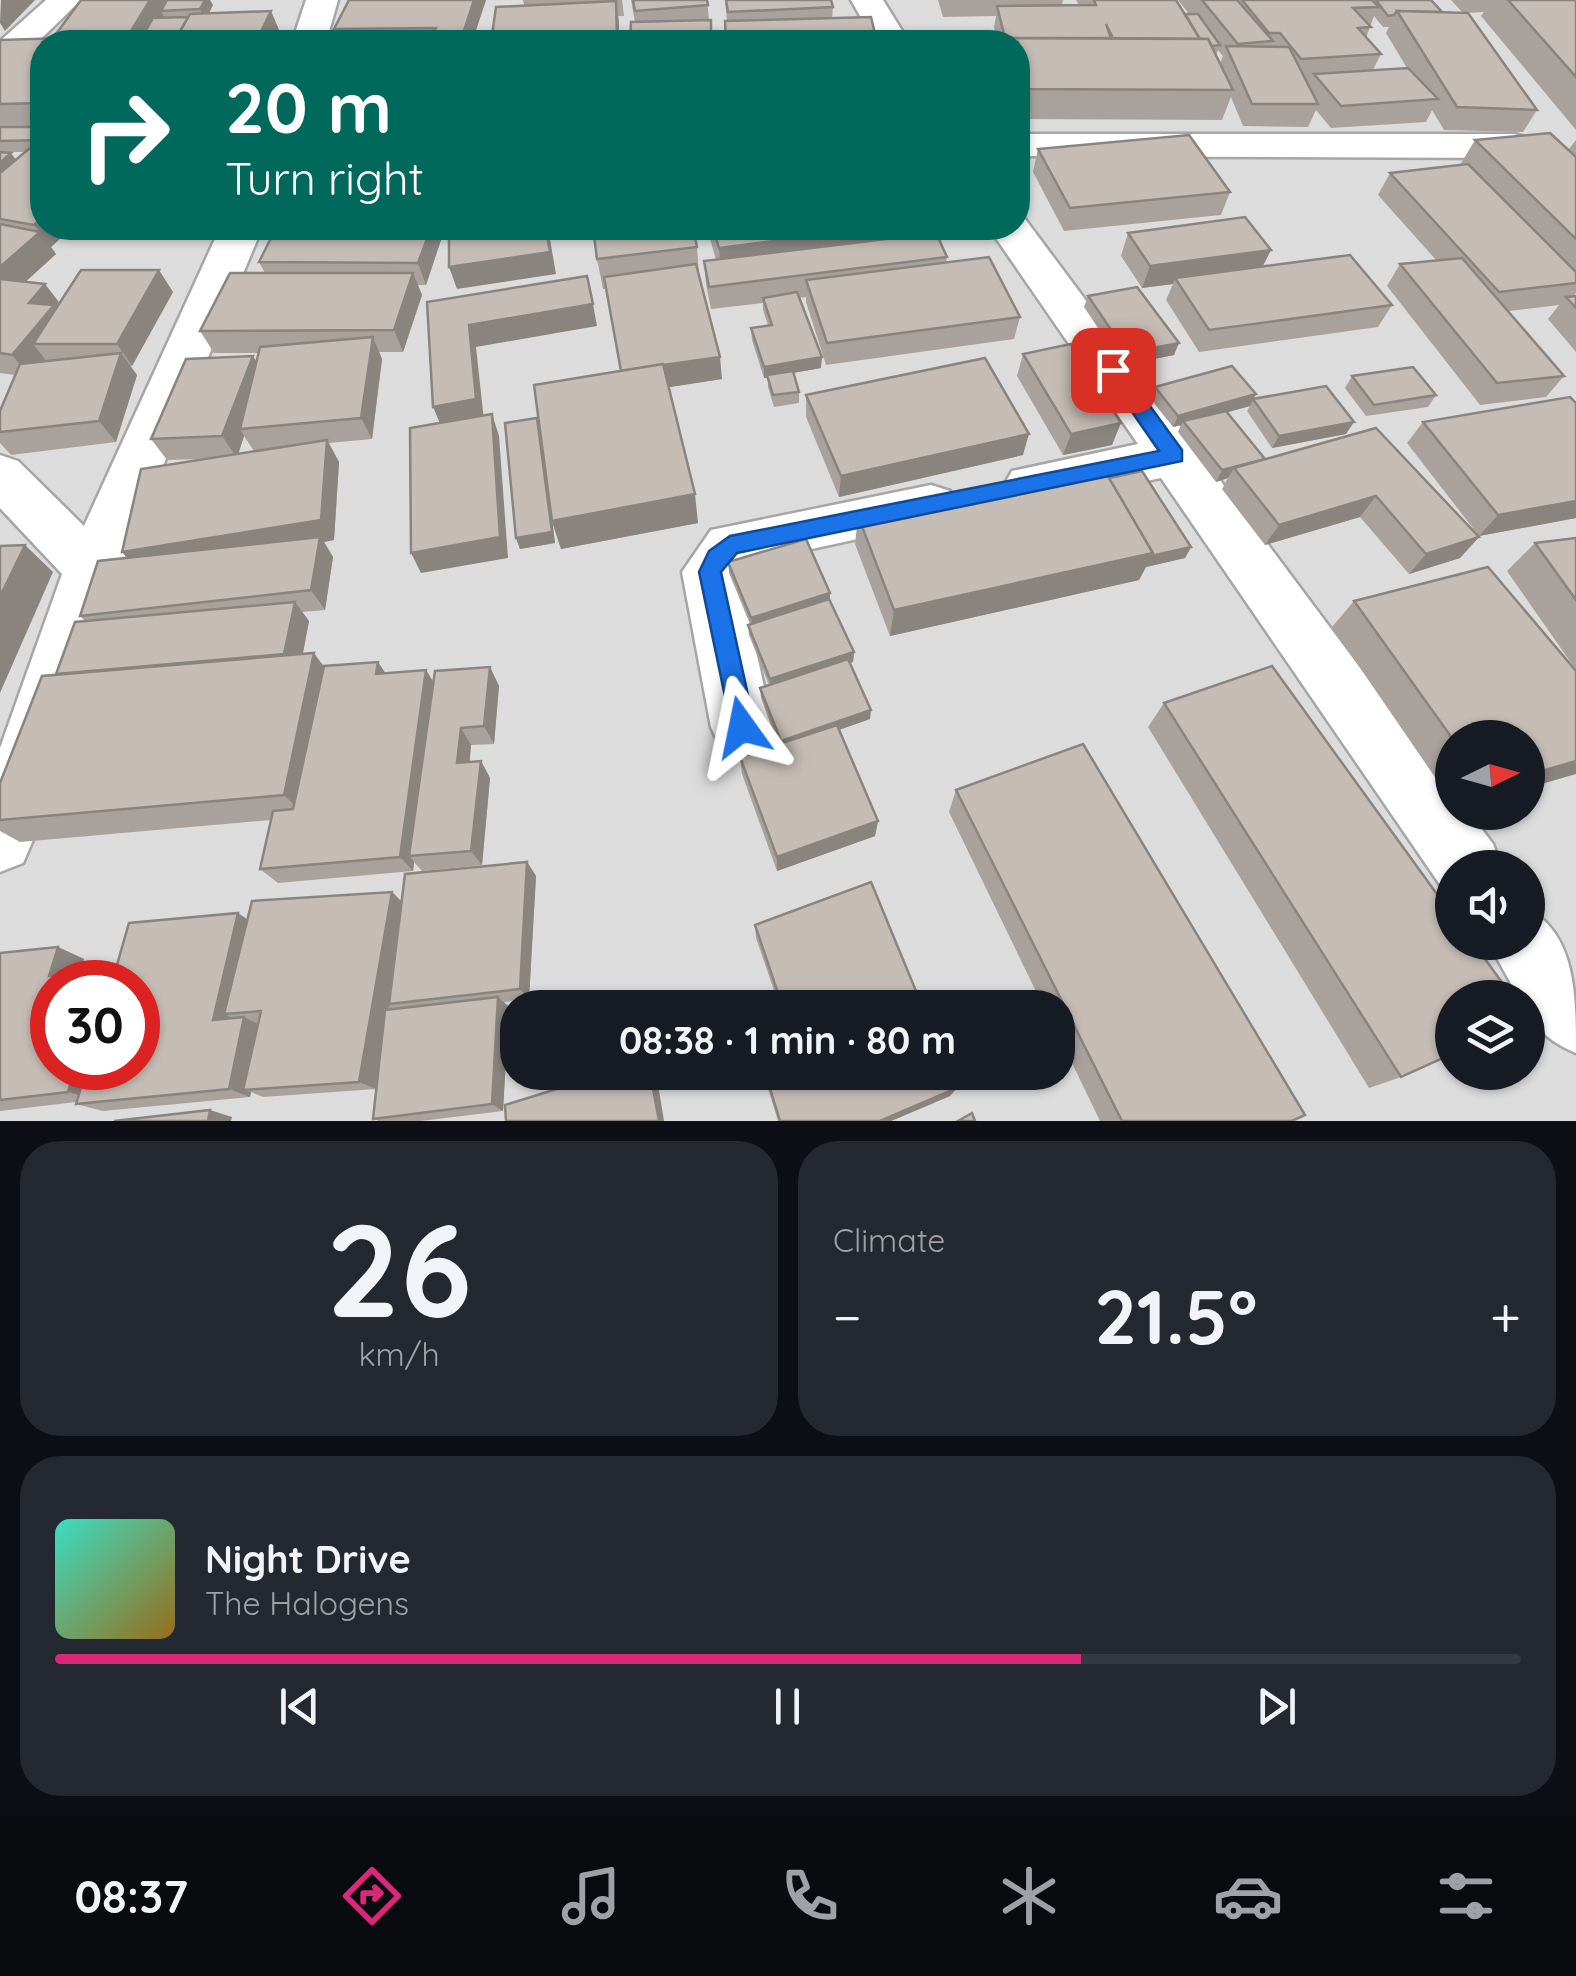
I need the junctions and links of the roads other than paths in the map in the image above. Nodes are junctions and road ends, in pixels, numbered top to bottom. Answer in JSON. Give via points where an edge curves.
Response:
{"nodes":[{"id":1,"x":65,"y":0,"type":"edge"},
{"id":2,"x":322,"y":0,"type":"edge"},
{"id":3,"x":868,"y":0,"type":"edge"},
{"id":4,"x":32,"y":30,"type":"edge"},
{"id":5,"x":313,"y":30,"type":"edge"},
{"id":6,"x":885,"y":30,"type":"edge"},
{"id":7,"x":30,"y":32,"type":"edge"},
{"id":8,"x":0,"y":60,"type":"edge"},
{"id":9,"x":1030,"y":145,"type":"edge"},
{"id":10,"x":1514,"y":146,"type":"edge"},
{"id":11,"x":236,"y":240,"type":"edge"},
{"id":12,"x":1019,"y":240,"type":"edge"},
{"id":13,"x":1174,"y":456,"type":"junction"},
{"id":14,"x":0,"y":476,"type":"edge"},
{"id":15,"x":92,"y":568,"type":"junction"},
{"id":16,"x":742,"y":727,"type":"dead end"},
{"id":17,"x":0,"y":840,"type":"edge"},
{"id":18,"x":1456,"y":850,"type":"edge"},
{"id":19,"x":1536,"y":960,"type":"edge"},
{"id":20,"x":1576,"y":1016,"type":"edge"}],
"edges":[{"from":1,"to":4,"type":"street"},
{"from":2,"to":5,"type":"street"},
{"from":3,"to":6,"type":"street"},
{"from":7,"to":8,"type":"street"},
{"from":9,"to":10,"type":"street"},
{"from":11,"to":15,"type":"street"},
{"from":12,"to":13,"type":"street"},
{"from":13,"to":16,"type":"street","via":[[730,545],[710,572]]},
{"from":13,"to":18,"type":"street"},
{"from":14,"to":15,"type":"street"},
{"from":15,"to":17,"type":"street"},
{"from":19,"to":20,"type":"street"}]}
